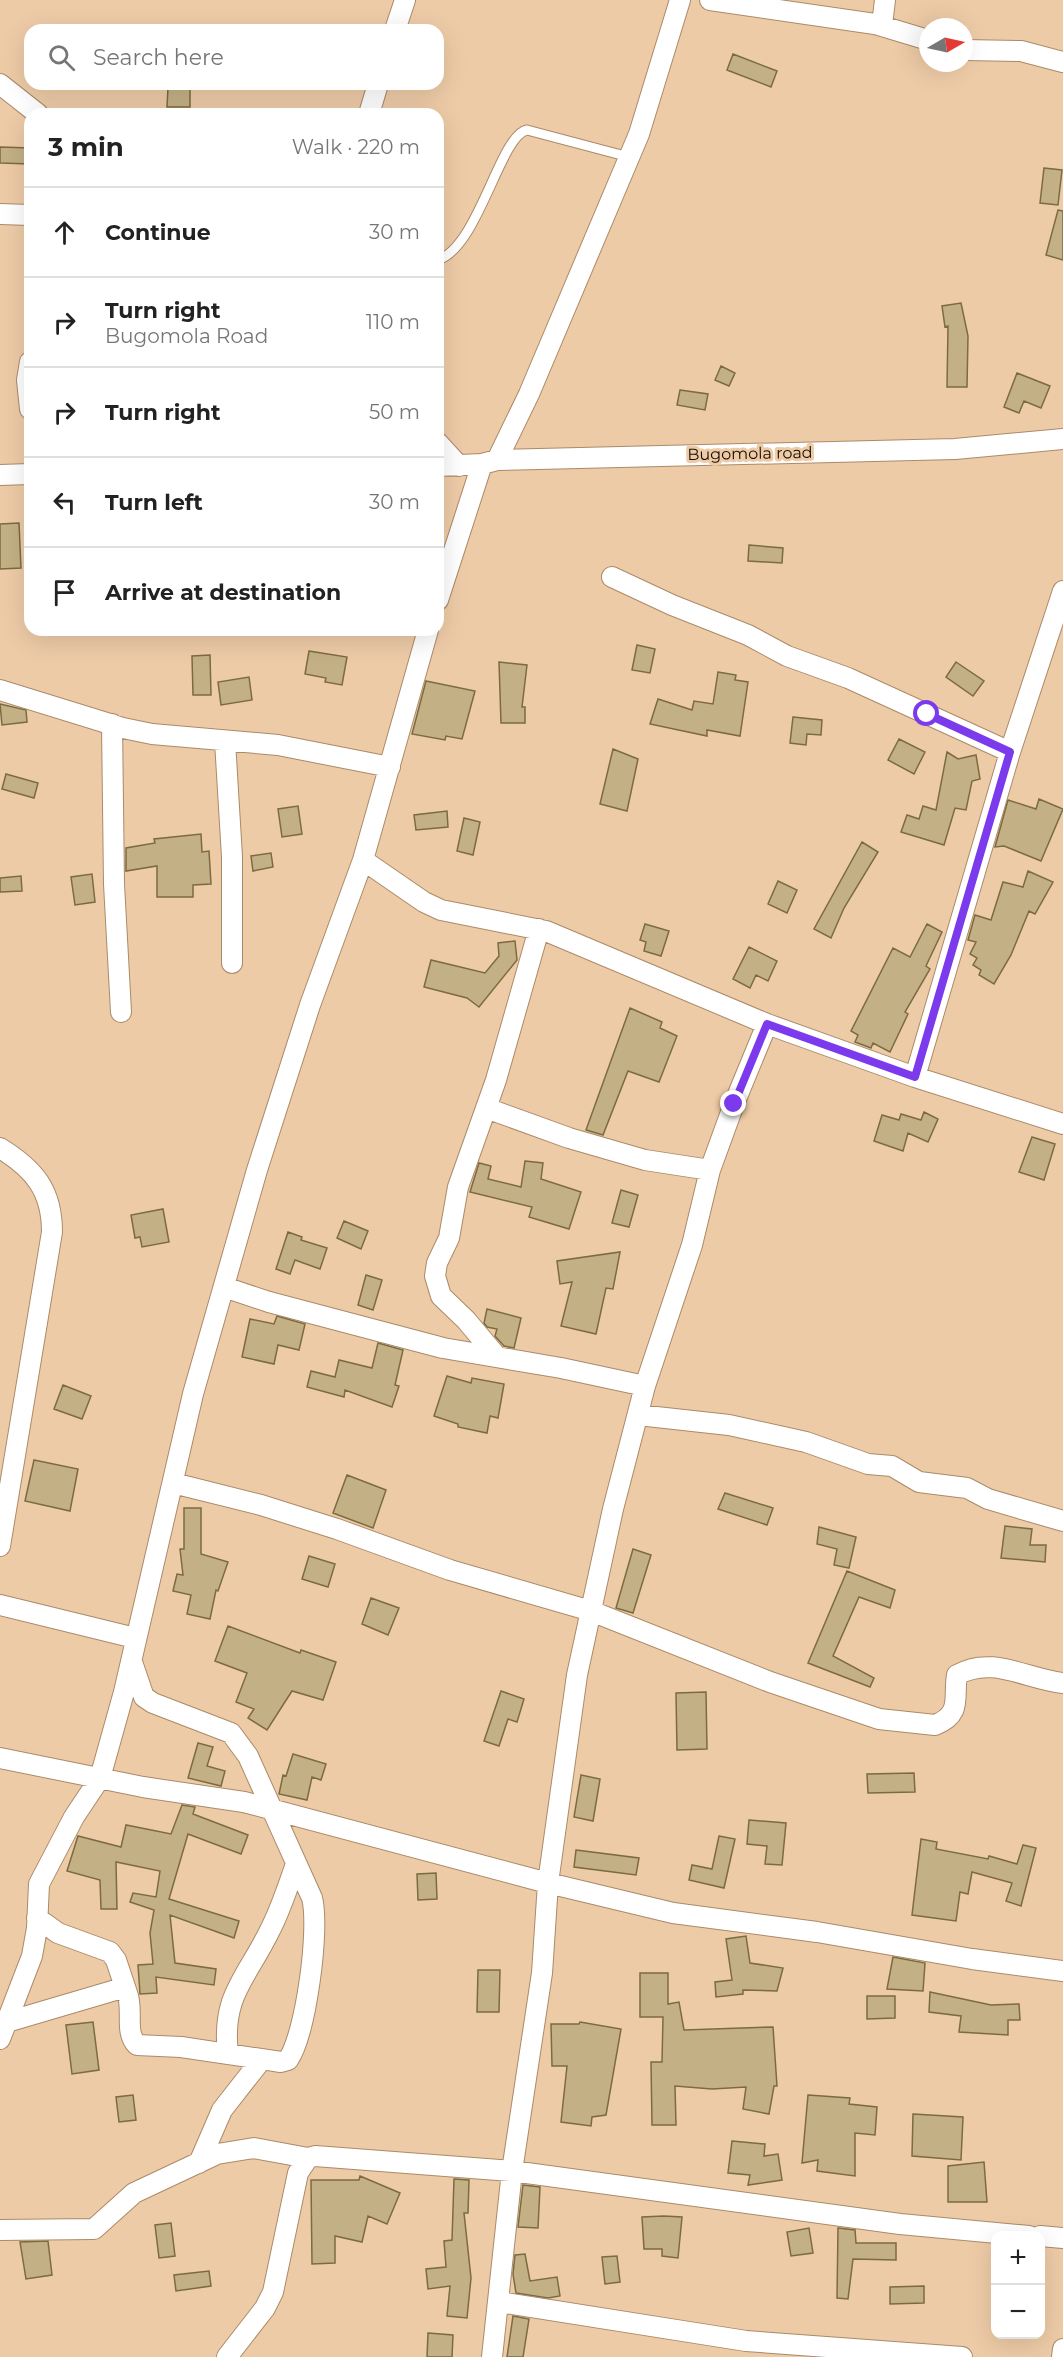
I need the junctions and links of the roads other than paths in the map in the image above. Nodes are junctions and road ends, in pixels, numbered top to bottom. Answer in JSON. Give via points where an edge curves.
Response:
{"nodes":[{"id":1,"x":405,"y":0,"type":"edge"},
{"id":2,"x":680,"y":0,"type":"edge"},
{"id":3,"x":710,"y":0,"type":"edge"},
{"id":4,"x":885,"y":0,"type":"edge"},
{"id":5,"x":397,"y":24,"type":"edge"},
{"id":6,"x":882,"y":25,"type":"junction"},
{"id":7,"x":919,"y":37,"type":"edge"},
{"id":8,"x":973,"y":50,"type":"edge"},
{"id":9,"x":1063,"y":62,"type":"edge"},
{"id":10,"x":0,"y":84,"type":"edge"},
{"id":11,"x":376,"y":90,"type":"edge"},
{"id":12,"x":30,"y":108,"type":"edge"},
{"id":13,"x":371,"y":108,"type":"edge"},
{"id":14,"x":629,"y":157,"type":"junction"},
{"id":15,"x":0,"y":214,"type":"edge"},
{"id":16,"x":24,"y":215,"type":"edge"},
{"id":17,"x":444,"y":258,"type":"edge"},
{"id":18,"x":1063,"y":440,"type":"edge"},
{"id":19,"x":444,"y":450,"type":"edge"},
{"id":20,"x":490,"y":462,"type":"junction"},
{"id":21,"x":444,"y":466,"type":"edge"},
{"id":22,"x":459,"y":466,"type":"junction"},
{"id":23,"x":24,"y":474,"type":"edge"},
{"id":24,"x":0,"y":475,"type":"edge"},
{"id":25,"x":612,"y":577,"type":"dead end"},
{"id":26,"x":444,"y":584,"type":"edge"},
{"id":27,"x":1063,"y":591,"type":"edge"},
{"id":28,"x":426,"y":636,"type":"edge"},
{"id":29,"x":0,"y":690,"type":"edge"},
{"id":30,"x":112,"y":724,"type":"junction"},
{"id":31,"x":225,"y":741,"type":"junction"},
{"id":32,"x":1010,"y":752,"type":"junction"},
{"id":33,"x":390,"y":767,"type":"junction"},
{"id":34,"x":363,"y":860,"type":"junction"},
{"id":35,"x":539,"y":929,"type":"junction"},
{"id":36,"x":232,"y":963,"type":"dead end"},
{"id":37,"x":121,"y":1012,"type":"dead end"},
{"id":38,"x":767,"y":1024,"type":"junction"},
{"id":39,"x":915,"y":1077,"type":"junction"},
{"id":40,"x":486,"y":1108,"type":"junction"},
{"id":41,"x":1063,"y":1124,"type":"edge"},
{"id":42,"x":0,"y":1148,"type":"edge"},
{"id":43,"x":710,"y":1170,"type":"junction"},
{"id":44,"x":224,"y":1287,"type":"junction"},
{"id":45,"x":497,"y":1357,"type":"junction"},
{"id":46,"x":645,"y":1386,"type":"junction"},
{"id":47,"x":638,"y":1415,"type":"junction"},
{"id":48,"x":173,"y":1483,"type":"junction"},
{"id":49,"x":1063,"y":1521,"type":"edge"},
{"id":50,"x":0,"y":1546,"type":"edge"},
{"id":51,"x":0,"y":1605,"type":"edge"},
{"id":52,"x":591,"y":1611,"type":"junction"},
{"id":53,"x":133,"y":1647,"type":"junction"},
{"id":54,"x":1063,"y":1683,"type":"edge"},
{"id":55,"x":0,"y":1758,"type":"edge"},
{"id":56,"x":100,"y":1778,"type":"junction"},
{"id":57,"x":273,"y":1811,"type":"junction"},
{"id":58,"x":296,"y":1864,"type":"junction"},
{"id":59,"x":548,"y":1883,"type":"junction"},
{"id":60,"x":37,"y":1918,"type":"junction"},
{"id":61,"x":1063,"y":1971,"type":"edge"},
{"id":62,"x":127,"y":1993,"type":"junction"},
{"id":63,"x":4,"y":2030,"type":"edge"},
{"id":64,"x":228,"y":2054,"type":"junction"},
{"id":65,"x":262,"y":2059,"type":"junction"},
{"id":66,"x":308,"y":2158,"type":"junction"},
{"id":67,"x":199,"y":2163,"type":"junction"},
{"id":68,"x":512,"y":2171,"type":"junction"},
{"id":69,"x":0,"y":2230,"type":"edge"},
{"id":70,"x":991,"y":2232,"type":"edge"},
{"id":71,"x":1045,"y":2236,"type":"edge"},
{"id":72,"x":1063,"y":2238,"type":"edge"},
{"id":73,"x":499,"y":2302,"type":"junction"},
{"id":74,"x":1063,"y":2349,"type":"edge"},
{"id":75,"x":227,"y":2357,"type":"edge"},
{"id":76,"x":492,"y":2357,"type":"edge"},
{"id":77,"x":962,"y":2357,"type":"edge"},
{"id":78,"x":1062,"y":2357,"type":"edge"}],
"edges":[{"from":1,"to":5,"type":"street"},
{"from":2,"to":14,"type":"street"},
{"from":3,"to":6,"type":"street"},
{"from":4,"to":6,"type":"street"},
{"from":6,"to":7,"type":"street"},
{"from":8,"to":9,"type":"street","via":[[1021,51]]},
{"from":10,"to":12,"type":"street"},
{"from":11,"to":13,"type":"street"},
{"from":14,"to":17,"type":"lane","via":[[527,130],[518,133],[458,246]]},
{"from":14,"to":20,"type":"street","via":[[529,394]]},
{"from":15,"to":16,"type":"street"},
{"from":18,"to":20,"type":"street","name":"Bugomola road","via":[[955,449]]},
{"from":19,"to":22,"type":"street"},
{"from":20,"to":22,"type":"street","name":"Bugomola road"},
{"from":20,"to":26,"type":"street"},
{"from":21,"to":22,"type":"street","name":"Bugomola road"},
{"from":23,"to":24,"type":"street"},
{"from":25,"to":32,"type":"street"},
{"from":27,"to":32,"type":"street"},
{"from":28,"to":33,"type":"street"},
{"from":29,"to":30,"type":"street"},
{"from":30,"to":31,"type":"street","via":[[152,734]]},
{"from":30,"to":37,"type":"street"},
{"from":31,"to":33,"type":"street","via":[[278,746]]},
{"from":31,"to":36,"type":"street","via":[[232,857]]},
{"from":32,"to":39,"type":"street"},
{"from":33,"to":34,"type":"street"},
{"from":34,"to":35,"type":"street","via":[[434,907]]},
{"from":34,"to":44,"type":"street","via":[[310,1005]]},
{"from":35,"to":38,"type":"street"},
{"from":35,"to":40,"type":"street"},
{"from":38,"to":39,"type":"street"},
{"from":38,"to":43,"type":"street"},
{"from":39,"to":41,"type":"street"},
{"from":40,"to":43,"type":"street","via":[[645,1160]]},
{"from":40,"to":45,"type":"street","via":[[458,1187],[449,1238],[435,1276],[441,1296]]},
{"from":42,"to":50,"type":"street","via":[[18,1160],[46,1191],[51,1204],[52,1232]]},
{"from":43,"to":46,"type":"street","via":[[700,1216]]},
{"from":44,"to":45,"type":"street","via":[[443,1348]]},
{"from":44,"to":48,"type":"street","via":[[193,1394]]},
{"from":45,"to":46,"type":"street"},
{"from":46,"to":47,"type":"street"},
{"from":47,"to":49,"type":"street","via":[[729,1425],[806,1442],[868,1464],[892,1466],[919,1482],[967,1488],[988,1499]]},
{"from":47,"to":52,"type":"street"},
{"from":48,"to":52,"type":"street","via":[[272,1508],[450,1570]]},
{"from":48,"to":53,"type":"street"},
{"from":51,"to":53,"type":"street"},
{"from":52,"to":54,"type":"street","via":[[770,1682],[879,1719],[940,1723],[952,1712],[958,1694],[957,1675],[978,1666],[990,1665]]},
{"from":52,"to":59,"type":"street","via":[[568,1728]]},
{"from":53,"to":56,"type":"street"},
{"from":53,"to":57,"type":"street","via":[[141,1692],[153,1703],[231,1733],[248,1756]]},
{"from":55,"to":56,"type":"street"},
{"from":56,"to":57,"type":"street","via":[[233,1800]]},
{"from":56,"to":60,"type":"street","via":[[74,1817],[39,1884]]},
{"from":57,"to":58,"type":"street"},
{"from":57,"to":59,"type":"street"},
{"from":58,"to":64,"type":"street","via":[[273,1924],[230,2003],[226,2022]]},
{"from":58,"to":65,"type":"street","via":[[314,1904],[310,1985],[292,2055],[283,2062]]},
{"from":59,"to":61,"type":"street","via":[[673,1913]]},
{"from":59,"to":68,"type":"street","via":[[542,1973]]},
{"from":60,"to":62,"type":"street","via":[[64,1935],[110,1952]]},
{"from":60,"to":63,"type":"street","via":[[32,1956]]},
{"from":62,"to":63,"type":"street","via":[[119,1989]]},
{"from":62,"to":64,"type":"street","via":[[130,2034],[137,2045]]},
{"from":64,"to":65,"type":"street"},
{"from":65,"to":67,"type":"street","via":[[222,2110]]},
{"from":66,"to":67,"type":"street","via":[[254,2148],[217,2154]]},
{"from":66,"to":68,"type":"street"},
{"from":66,"to":75,"type":"street","via":[[298,2172],[273,2292]]},
{"from":67,"to":69,"type":"street","via":[[124,2199],[100,2227]]},
{"from":68,"to":70,"type":"street","via":[[900,2224]]},
{"from":68,"to":73,"type":"street"},
{"from":71,"to":72,"type":"street"},
{"from":73,"to":76,"type":"street"},
{"from":73,"to":77,"type":"street","via":[[746,2341]]},
{"from":74,"to":78,"type":"street"}]}
